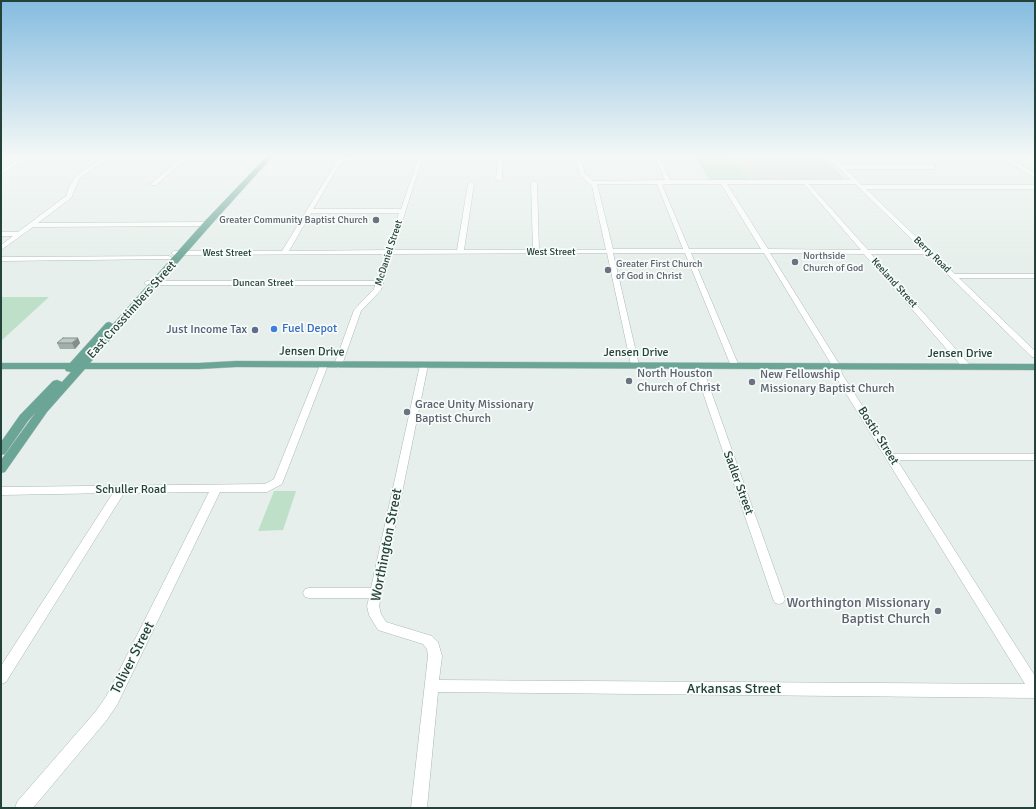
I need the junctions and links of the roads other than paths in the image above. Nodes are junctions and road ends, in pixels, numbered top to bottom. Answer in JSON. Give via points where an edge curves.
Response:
{"nodes":[{"id":1,"x":70,"y":194,"type":"edge"},
{"id":2,"x":227,"y":194,"type":"joint"},
{"id":3,"x":235,"y":194,"type":"joint"},
{"id":4,"x":320,"y":194,"type":"edge"},
{"id":5,"x":408,"y":194,"type":"edge"},
{"id":6,"x":469,"y":194,"type":"edge"},
{"id":7,"x":534,"y":194,"type":"edge"},
{"id":8,"x":597,"y":194,"type":"edge"},
{"id":9,"x":663,"y":194,"type":"edge"},
{"id":10,"x":730,"y":194,"type":"edge"},
{"id":11,"x":815,"y":194,"type":"edge"},
{"id":12,"x":868,"y":194,"type":"edge"},
{"id":13,"x":310,"y":211,"type":"junction"},
{"id":14,"x":402,"y":211,"type":"junction"},
{"id":15,"x":204,"y":224,"type":"junction"},
{"id":16,"x":32,"y":225,"type":"junction"},
{"id":17,"x":1,"y":234,"type":"edge"},
{"id":18,"x":18,"y":234,"type":"junction"},
{"id":19,"x":1,"y":248,"type":"edge"},
{"id":20,"x":765,"y":251,"type":"junction"},
{"id":21,"x":460,"y":252,"type":"junction"},
{"id":22,"x":536,"y":252,"type":"junction"},
{"id":23,"x":609,"y":252,"type":"junction"},
{"id":24,"x":688,"y":252,"type":"junction"},
{"id":25,"x":866,"y":252,"type":"junction"},
{"id":26,"x":929,"y":252,"type":"junction"},
{"id":27,"x":284,"y":253,"type":"junction"},
{"id":28,"x":389,"y":253,"type":"junction"},
{"id":29,"x":175,"y":255,"type":"junction"},
{"id":30,"x":1,"y":259,"type":"edge"},
{"id":31,"x":954,"y":276,"type":"junction"},
{"id":32,"x":1035,"y":276,"type":"edge"},
{"id":33,"x":152,"y":283,"type":"junction"},
{"id":34,"x":379,"y":283,"type":"junction"},
{"id":35,"x":1035,"y":355,"type":"edge"},
{"id":36,"x":1,"y":361,"type":"edge"},
{"id":37,"x":79,"y":364,"type":"junction"},
{"id":38,"x":324,"y":365,"type":"junction"},
{"id":39,"x":338,"y":365,"type":"junction"},
{"id":40,"x":424,"y":365,"type":"junction"},
{"id":41,"x":635,"y":365,"type":"junction"},
{"id":42,"x":1,"y":366,"type":"edge"},
{"id":43,"x":698,"y":366,"type":"junction"},
{"id":44,"x":735,"y":366,"type":"junction"},
{"id":45,"x":836,"y":367,"type":"junction"},
{"id":46,"x":968,"y":367,"type":"junction"},
{"id":47,"x":1035,"y":367,"type":"edge"},
{"id":48,"x":12,"y":435,"type":"junction"},
{"id":49,"x":25,"y":435,"type":"junction"},
{"id":50,"x":1,"y":451,"type":"edge"},
{"id":51,"x":891,"y":457,"type":"junction"},
{"id":52,"x":1035,"y":457,"type":"edge"},
{"id":53,"x":1,"y":469,"type":"edge"},
{"id":54,"x":216,"y":489,"type":"junction"},
{"id":55,"x":121,"y":490,"type":"junction"},
{"id":56,"x":1,"y":491,"type":"edge"},
{"id":57,"x":309,"y":592,"type":"dead end"},
{"id":58,"x":376,"y":593,"type":"junction"},
{"id":59,"x":779,"y":599,"type":"dead end"},
{"id":60,"x":1,"y":678,"type":"edge"},
{"id":61,"x":432,"y":686,"type":"junction"},
{"id":62,"x":1035,"y":689,"type":"edge"},
{"id":63,"x":23,"y":808,"type":"edge"},
{"id":64,"x":419,"y":808,"type":"edge"}],
"edges":[{"from":1,"to":16,"type":"street"},
{"from":2,"to":3,"type":"main road"},
{"from":2,"to":15,"type":"main road","name":"East Crosstimbers Street"},
{"from":3,"to":15,"type":"main road","name":"East Crosstimbers Street"},
{"from":4,"to":13,"type":"street"},
{"from":5,"to":14,"type":"street","name":"McDaniel Street"},
{"from":6,"to":21,"type":"street"},
{"from":7,"to":22,"type":"street"},
{"from":8,"to":23,"type":"street"},
{"from":9,"to":24,"type":"street"},
{"from":10,"to":20,"type":"street","name":"Bostic Street"},
{"from":11,"to":25,"type":"street","name":"Keeland Street"},
{"from":12,"to":26,"type":"street","name":"Berry Road"},
{"from":13,"to":14,"type":"street"},
{"from":13,"to":27,"type":"street"},
{"from":14,"to":28,"type":"street","name":"McDaniel Street"},
{"from":15,"to":16,"type":"street"},
{"from":15,"to":29,"type":"main road","name":"East Crosstimbers Street"},
{"from":16,"to":18,"type":"street"},
{"from":17,"to":18,"type":"street"},
{"from":18,"to":19,"type":"street"},
{"from":20,"to":24,"type":"street","name":"West Street"},
{"from":20,"to":25,"type":"street","name":"West Street"},
{"from":20,"to":45,"type":"street","name":"Bostic Street"},
{"from":21,"to":22,"type":"street","name":"West Street"},
{"from":21,"to":28,"type":"street","name":"West Street"},
{"from":22,"to":23,"type":"street","name":"West Street"},
{"from":23,"to":24,"type":"street","name":"West Street"},
{"from":23,"to":41,"type":"street"},
{"from":24,"to":44,"type":"street"},
{"from":25,"to":26,"type":"street","name":"West Street"},
{"from":25,"to":46,"type":"street","name":"Keeland Street"},
{"from":26,"to":31,"type":"street","name":"Berry Road"},
{"from":27,"to":28,"type":"street","name":"West Street"},
{"from":27,"to":29,"type":"street","name":"West Street"},
{"from":28,"to":34,"type":"street","name":"McDaniel Street"},
{"from":29,"to":30,"type":"street","name":"West Street"},
{"from":29,"to":33,"type":"main road","name":"East Crosstimbers Street"},
{"from":29,"to":33,"type":"main road","name":"East Crosstimbers Street"},
{"from":31,"to":32,"type":"street"},
{"from":31,"to":35,"type":"street","name":"Berry Road"},
{"from":33,"to":34,"type":"street","name":"Duncan Street"},
{"from":33,"to":37,"type":"main road","name":"East Crosstimbers Street"},
{"from":34,"to":39,"type":"street","name":"McDaniel Street","via":[[377,290],[355,314]]},
{"from":36,"to":37,"type":"main road","name":"Jensen Drive"},
{"from":37,"to":38,"type":"main road","name":"Jensen Drive"},
{"from":37,"to":42,"type":"main road","name":"Jensen Drive"},
{"from":37,"to":48,"type":"main road","name":"East Crosstimbers Street","via":[[24,418]]},
{"from":37,"to":49,"type":"main road","name":"East Crosstimbers Street"},
{"from":38,"to":39,"type":"main road","name":"Jensen Drive"},
{"from":38,"to":54,"type":"street","name":"Schuller Road","via":[[278,481],[260,489]]},
{"from":39,"to":40,"type":"main road","name":"Jensen Drive"},
{"from":40,"to":41,"type":"main road","name":"Jensen Drive"},
{"from":40,"to":58,"type":"street","name":"Worthington Street"},
{"from":41,"to":43,"type":"main road","name":"Jensen Drive"},
{"from":43,"to":44,"type":"main road","name":"Jensen Drive"},
{"from":43,"to":59,"type":"street","name":"Sadler Street"},
{"from":44,"to":45,"type":"main road","name":"Jensen Drive"},
{"from":45,"to":46,"type":"main road","name":"Jensen Drive"},
{"from":45,"to":51,"type":"street","name":"Bostic Street"},
{"from":46,"to":47,"type":"main road","name":"Jensen Drive"},
{"from":48,"to":49,"type":"main road"},
{"from":48,"to":50,"type":"main road","name":"East Crosstimbers Street"},
{"from":49,"to":53,"type":"main road","name":"East Crosstimbers Street"},
{"from":51,"to":52,"type":"street"},
{"from":51,"to":62,"type":"street","name":"Bostic Street"},
{"from":54,"to":55,"type":"street","name":"Schuller Road"},
{"from":54,"to":63,"type":"street","name":"Toliver Street","via":[[112,700]]},
{"from":55,"to":56,"type":"street","name":"Schuller Road"},
{"from":55,"to":60,"type":"street"},
{"from":57,"to":58,"type":"street"},
{"from":58,"to":61,"type":"street","name":"Worthington Street","via":[[375,615],[382,626],[427,640],[433,646]]},
{"from":61,"to":62,"type":"street","name":"Arkansas Street"},
{"from":61,"to":64,"type":"street","name":"Worthington Street"}]}
